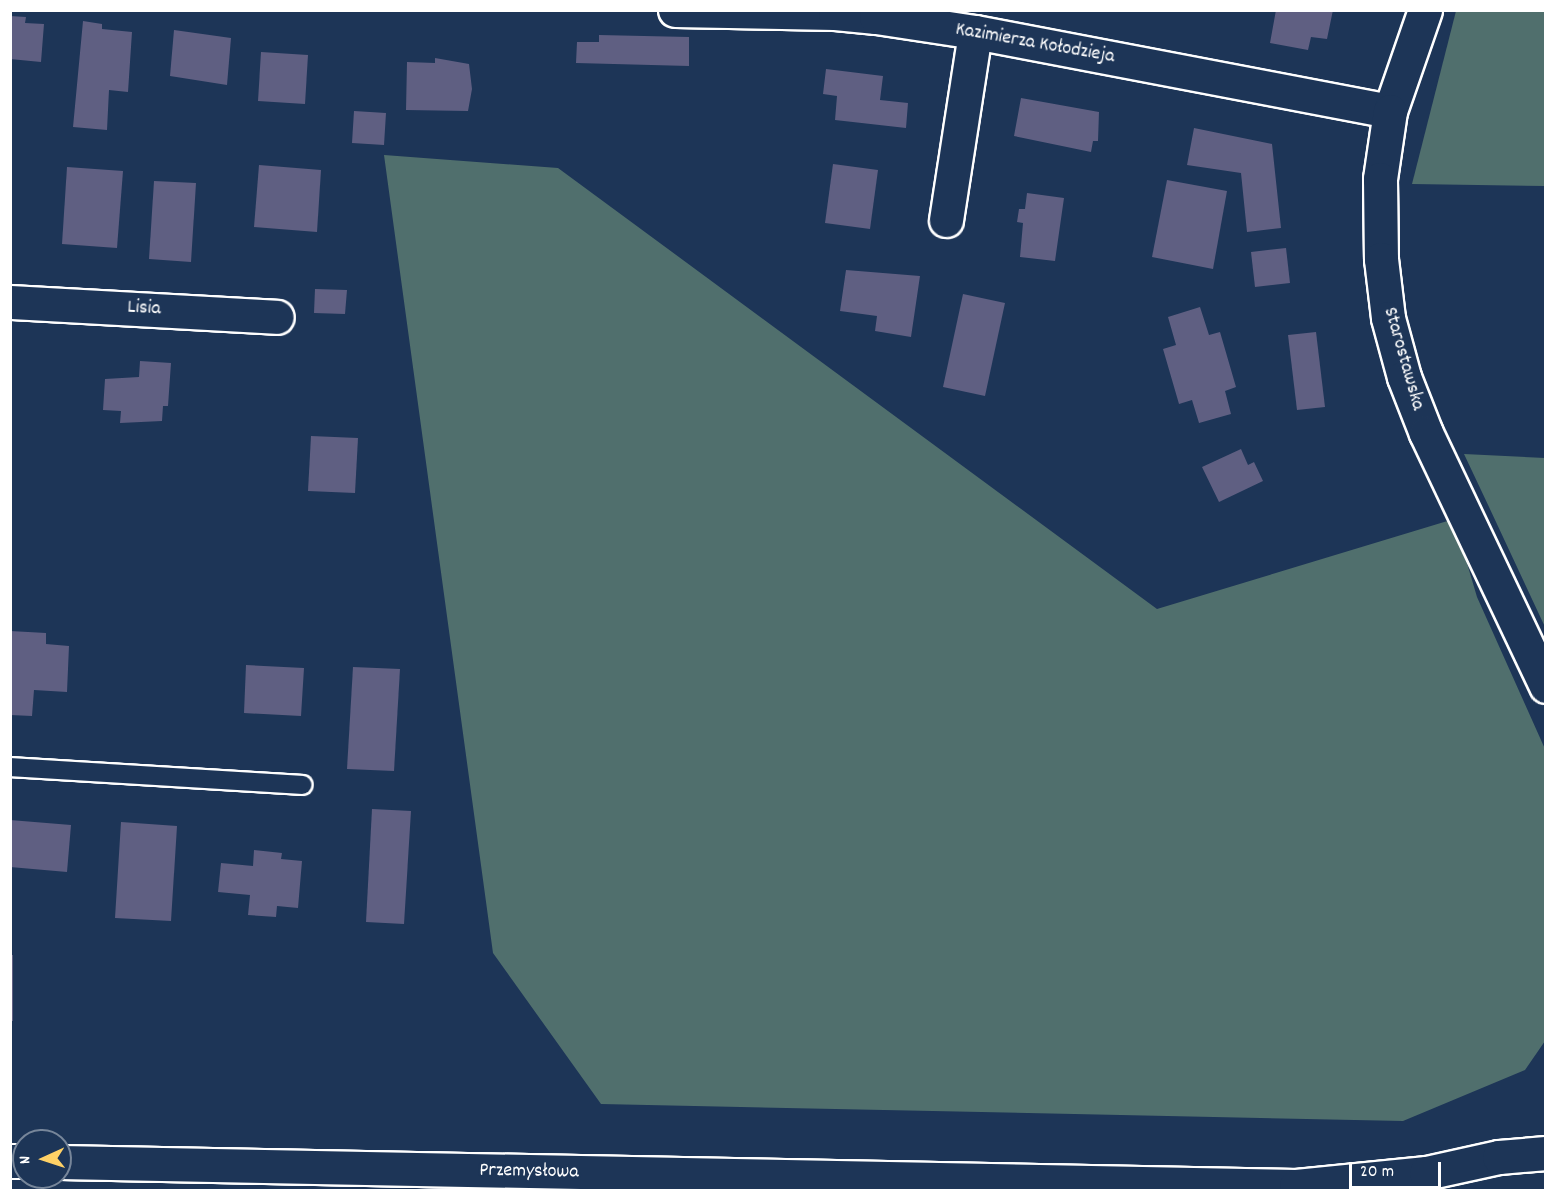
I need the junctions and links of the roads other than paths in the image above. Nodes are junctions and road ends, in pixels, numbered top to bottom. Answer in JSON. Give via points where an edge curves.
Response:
{"nodes":[{"id":1,"x":675,"y":10,"type":"edge"},
{"id":2,"x":1425,"y":10,"type":"edge"},
{"id":3,"x":975,"y":32,"type":"junction"},
{"id":4,"x":1390,"y":111,"type":"junction"},
{"id":5,"x":946,"y":220,"type":"dead end"},
{"id":6,"x":10,"y":302,"type":"edge"},
{"id":7,"x":277,"y":317,"type":"dead end"},
{"id":8,"x":1545,"y":686,"type":"edge"},
{"id":9,"x":10,"y":767,"type":"edge"},
{"id":10,"x":302,"y":785,"type":"dead end"},
{"id":11,"x":1545,"y":1130,"type":"edge"},
{"id":12,"x":1545,"y":1152,"type":"edge"},
{"id":13,"x":1499,"y":1156,"type":"junction"},
{"id":14,"x":72,"y":1162,"type":"edge"}],
"edges":[{"from":1,"to":3,"type":"street","name":"Kazimierza Kołodzieja","via":[[835,13]]},
{"from":2,"to":4,"type":"street","name":"Starostawska"},
{"from":3,"to":4,"type":"street","name":"Kazimierza Kołodzieja"},
{"from":3,"to":5,"type":"street"},
{"from":4,"to":8,"type":"street","name":"Starostawska","via":[[1380,179],[1381,259],[1388,318],[1401,368],[1426,433]]},
{"from":6,"to":7,"type":"street","name":"Lisia"},
{"from":9,"to":10,"type":"lane"},
{"from":11,"to":13,"type":"street","name":"Przemysłowa"},
{"from":12,"to":13,"type":"street","name":"Przemysłowa"},
{"from":13,"to":14,"type":"street","name":"Przemysłowa","via":[[1426,1173],[1273,1186]]}]}
